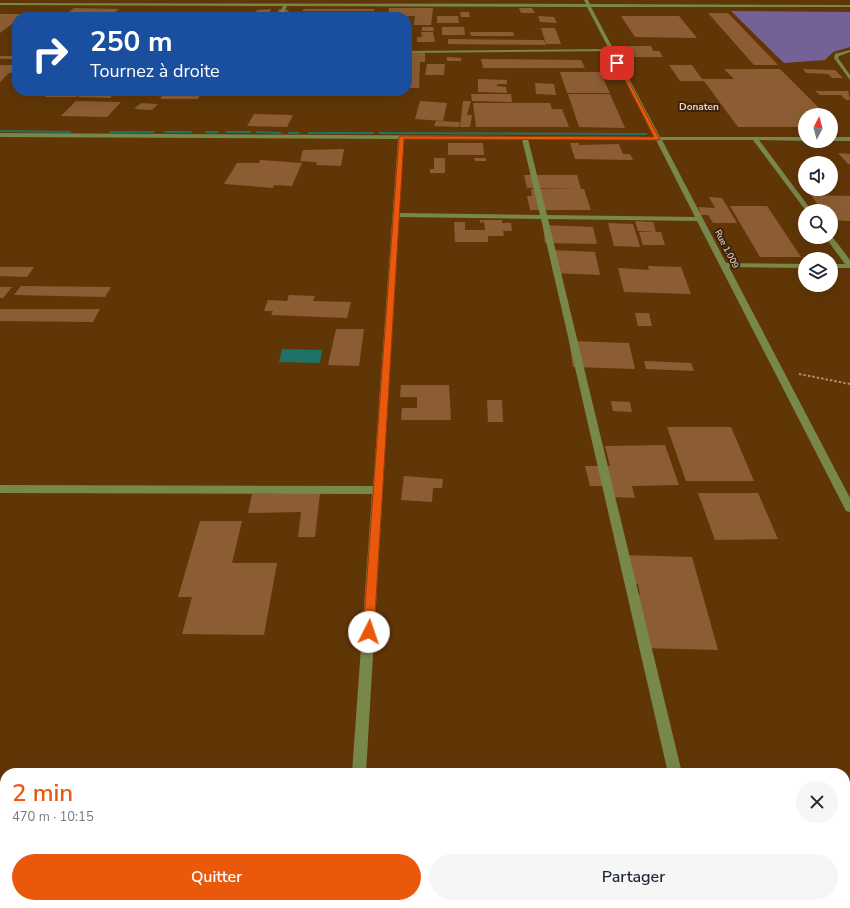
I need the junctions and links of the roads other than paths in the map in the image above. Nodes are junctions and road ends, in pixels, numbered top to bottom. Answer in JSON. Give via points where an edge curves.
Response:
{"nodes":[{"id":1,"x":0,"y":1,"type":"edge"},
{"id":2,"x":587,"y":3,"type":"edge"},
{"id":3,"x":286,"y":4,"type":"junction"},
{"id":4,"x":850,"y":6,"type":"edge"},
{"id":5,"x":282,"y":12,"type":"edge"},
{"id":6,"x":610,"y":50,"type":"junction"},
{"id":7,"x":850,"y":51,"type":"edge"},
{"id":8,"x":412,"y":52,"type":"edge"},
{"id":9,"x":850,"y":79,"type":"edge"},
{"id":10,"x":0,"y":135,"type":"edge"},
{"id":11,"x":402,"y":137,"type":"junction"},
{"id":12,"x":526,"y":138,"type":"junction"},
{"id":13,"x":658,"y":138,"type":"junction"},
{"id":14,"x":755,"y":139,"type":"junction"},
{"id":15,"x":798,"y":139,"type":"edge"},
{"id":16,"x":838,"y":139,"type":"edge"},
{"id":17,"x":850,"y":140,"type":"edge"},
{"id":18,"x":804,"y":204,"type":"edge"},
{"id":19,"x":396,"y":215,"type":"junction"},
{"id":20,"x":544,"y":217,"type":"junction"},
{"id":21,"x":700,"y":219,"type":"junction"},
{"id":22,"x":834,"y":244,"type":"edge"},
{"id":23,"x":724,"y":265,"type":"junction"},
{"id":24,"x":798,"y":266,"type":"edge"},
{"id":25,"x":838,"y":266,"type":"edge"},
{"id":26,"x":850,"y":266,"type":"edge"},
{"id":27,"x":0,"y":489,"type":"edge"},
{"id":28,"x":378,"y":490,"type":"junction"},
{"id":29,"x":850,"y":508,"type":"edge"},
{"id":30,"x":359,"y":768,"type":"edge"},
{"id":31,"x":674,"y":768,"type":"edge"}],
"edges":[{"from":1,"to":3,"type":"street"},
{"from":2,"to":3,"type":"street"},
{"from":2,"to":4,"type":"street"},
{"from":2,"to":6,"type":"street","name":"Rue 1.009"},
{"from":3,"to":5,"type":"street"},
{"from":6,"to":8,"type":"street"},
{"from":6,"to":13,"type":"street","name":"Rue 1.009"},
{"from":7,"to":9,"type":"street","via":[[837,55],[836,58]]},
{"from":10,"to":11,"type":"street"},
{"from":11,"to":12,"type":"street"},
{"from":11,"to":19,"type":"street"},
{"from":12,"to":13,"type":"street"},
{"from":12,"to":20,"type":"street"},
{"from":13,"to":14,"type":"street"},
{"from":13,"to":21,"type":"street","name":"Rue 1.009"},
{"from":14,"to":15,"type":"street"},
{"from":14,"to":18,"type":"street"},
{"from":16,"to":17,"type":"street"},
{"from":19,"to":20,"type":"street"},
{"from":19,"to":28,"type":"street"},
{"from":20,"to":21,"type":"street"},
{"from":20,"to":31,"type":"street"},
{"from":21,"to":23,"type":"street","name":"Rue 1.009"},
{"from":22,"to":26,"type":"street"},
{"from":23,"to":24,"type":"street"},
{"from":23,"to":29,"type":"street","name":"Rue 1.009"},
{"from":25,"to":26,"type":"street"},
{"from":27,"to":28,"type":"street"},
{"from":28,"to":30,"type":"street"}]}
